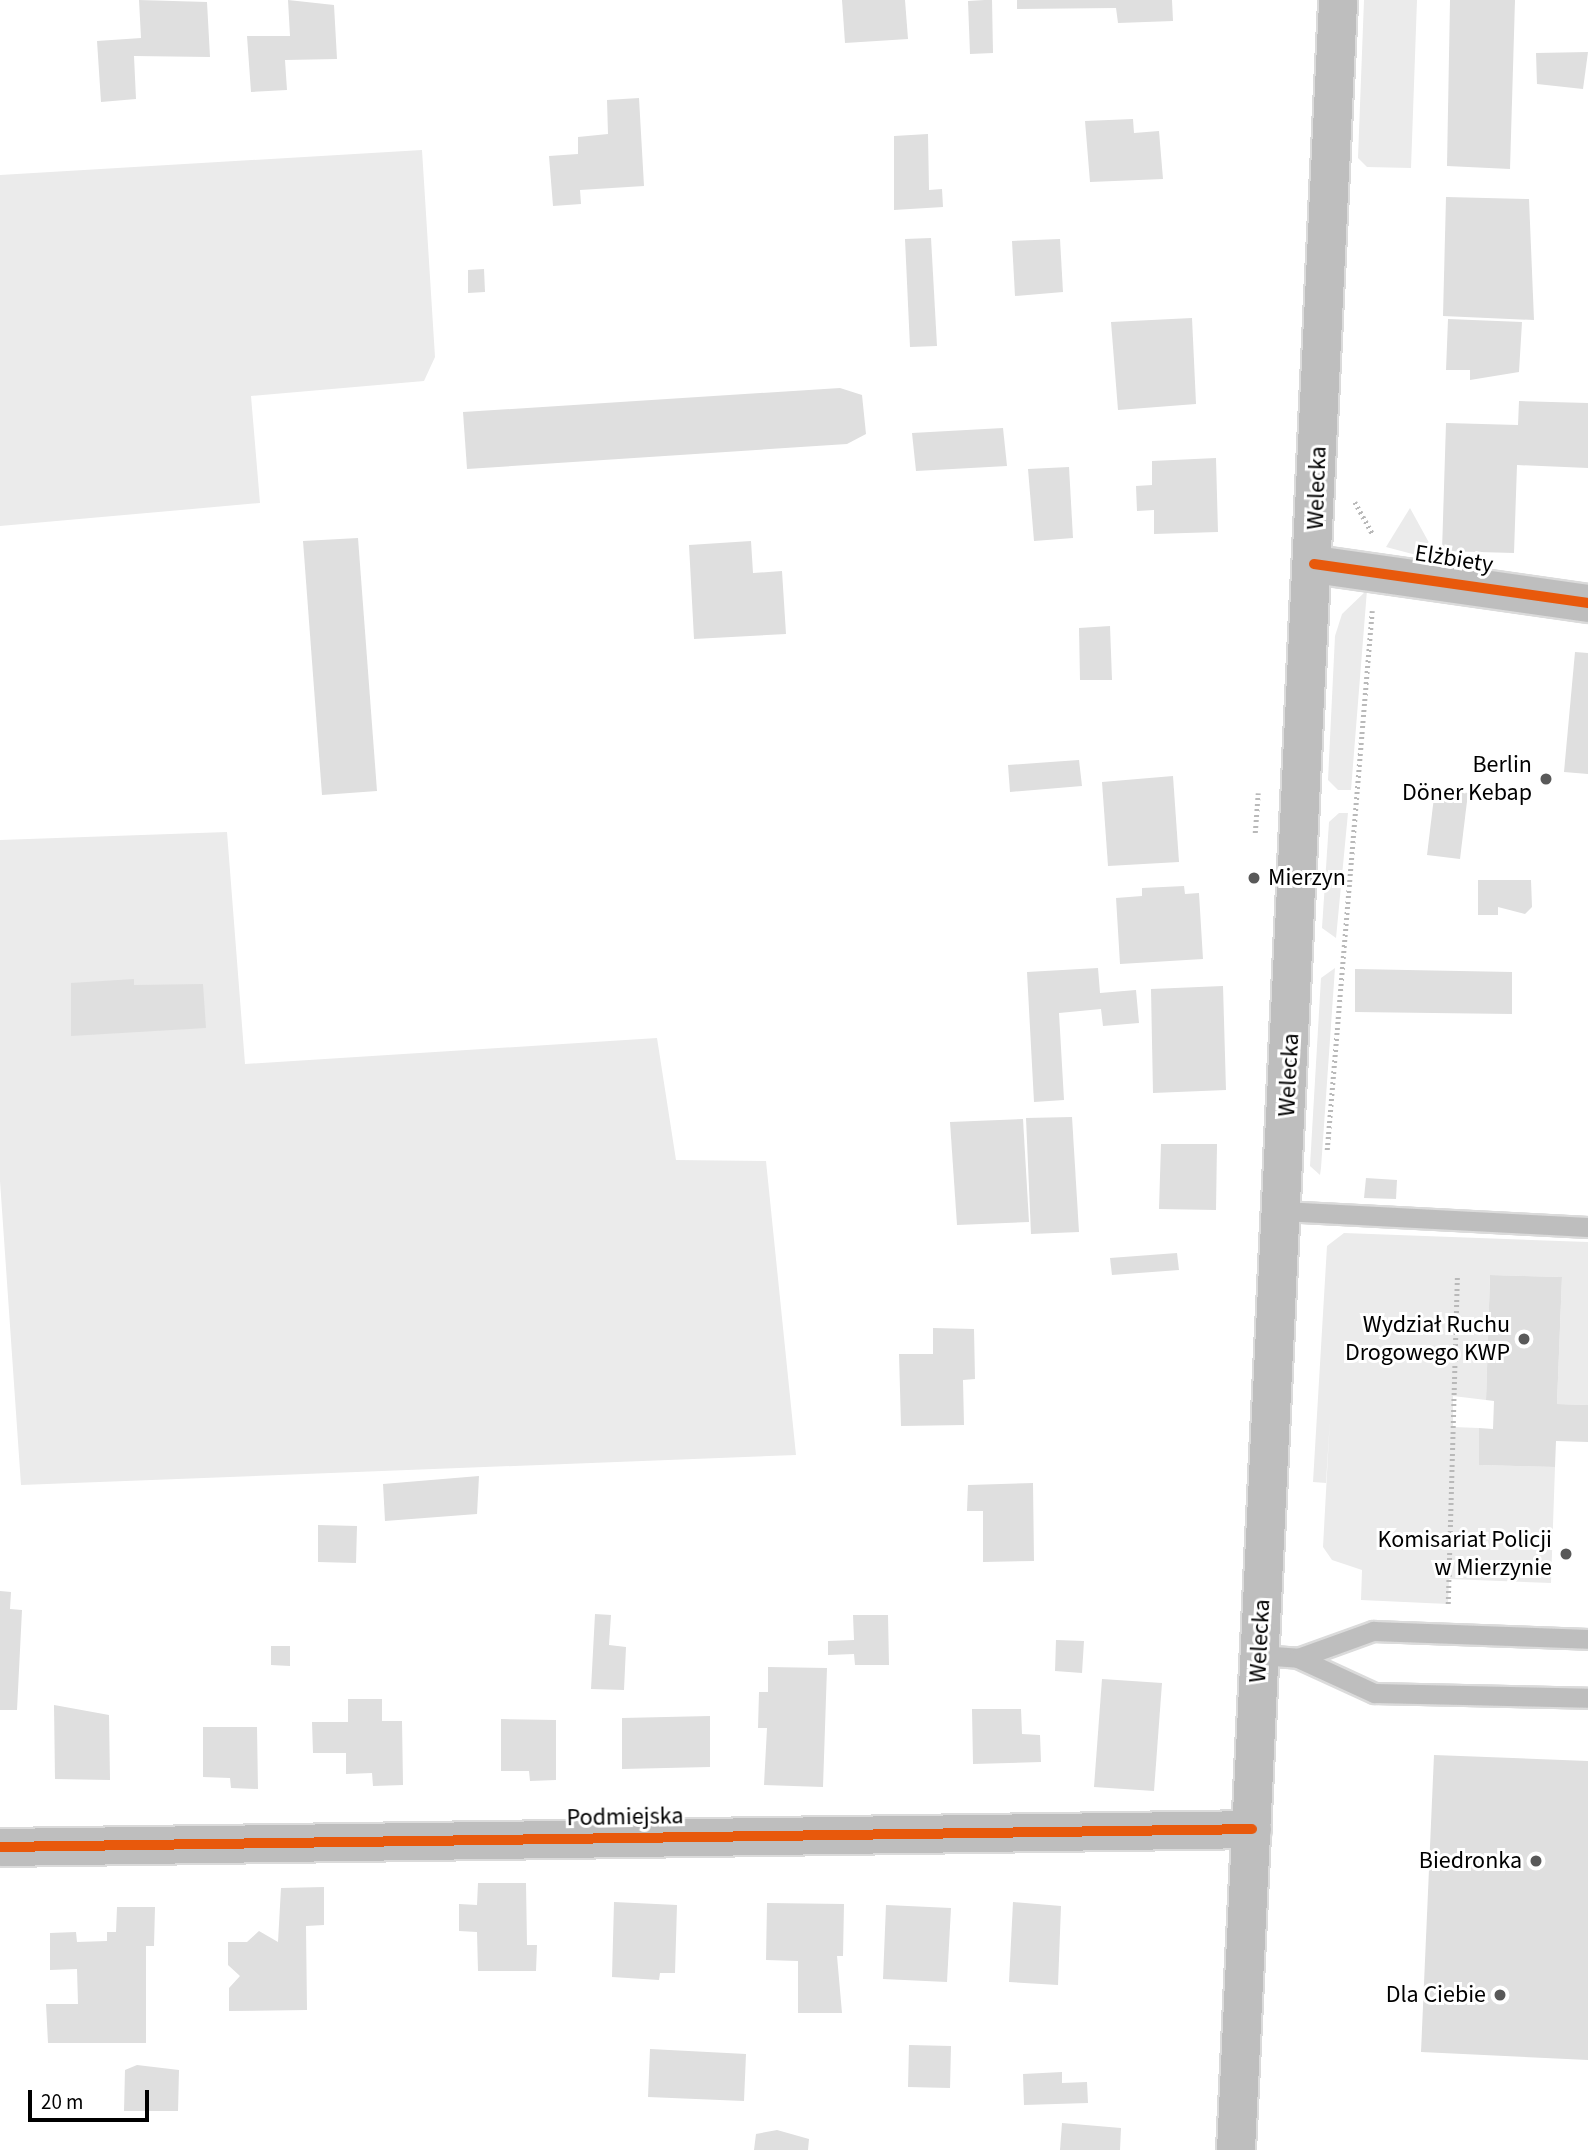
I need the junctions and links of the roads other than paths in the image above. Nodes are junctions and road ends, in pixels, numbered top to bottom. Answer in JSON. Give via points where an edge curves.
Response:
{"nodes":[{"id":1,"x":1338,"y":0,"type":"edge"},
{"id":2,"x":1314,"y":564,"type":"junction"},
{"id":3,"x":1588,"y":603,"type":"edge"},
{"id":4,"x":1282,"y":1211,"type":"junction"},
{"id":5,"x":1588,"y":1227,"type":"edge"},
{"id":6,"x":1588,"y":1639,"type":"edge"},
{"id":7,"x":1259,"y":1655,"type":"junction"},
{"id":8,"x":1297,"y":1658,"type":"junction"},
{"id":9,"x":1588,"y":1698,"type":"edge"},
{"id":10,"x":1252,"y":1829,"type":"junction"},
{"id":11,"x":0,"y":1847,"type":"edge"},
{"id":12,"x":1236,"y":2150,"type":"edge"}],
"edges":[{"from":1,"to":2,"type":"main road","name":"Welecka"},
{"from":2,"to":3,"type":"street","name":"Elżbiety","via":[[1377,555]]},
{"from":2,"to":4,"type":"main road","name":"Welecka"},
{"from":4,"to":5,"type":"lane"},
{"from":4,"to":7,"type":"main road","name":"Welecka"},
{"from":6,"to":8,"type":"lane","via":[[1373,1631]]},
{"from":7,"to":8,"type":"lane"},
{"from":7,"to":10,"type":"main road","name":"Welecka"},
{"from":8,"to":9,"type":"lane","via":[[1374,1693]]},
{"from":10,"to":11,"type":"street","name":"Podmiejska"},
{"from":10,"to":12,"type":"main road","name":"Welecka"}]}
